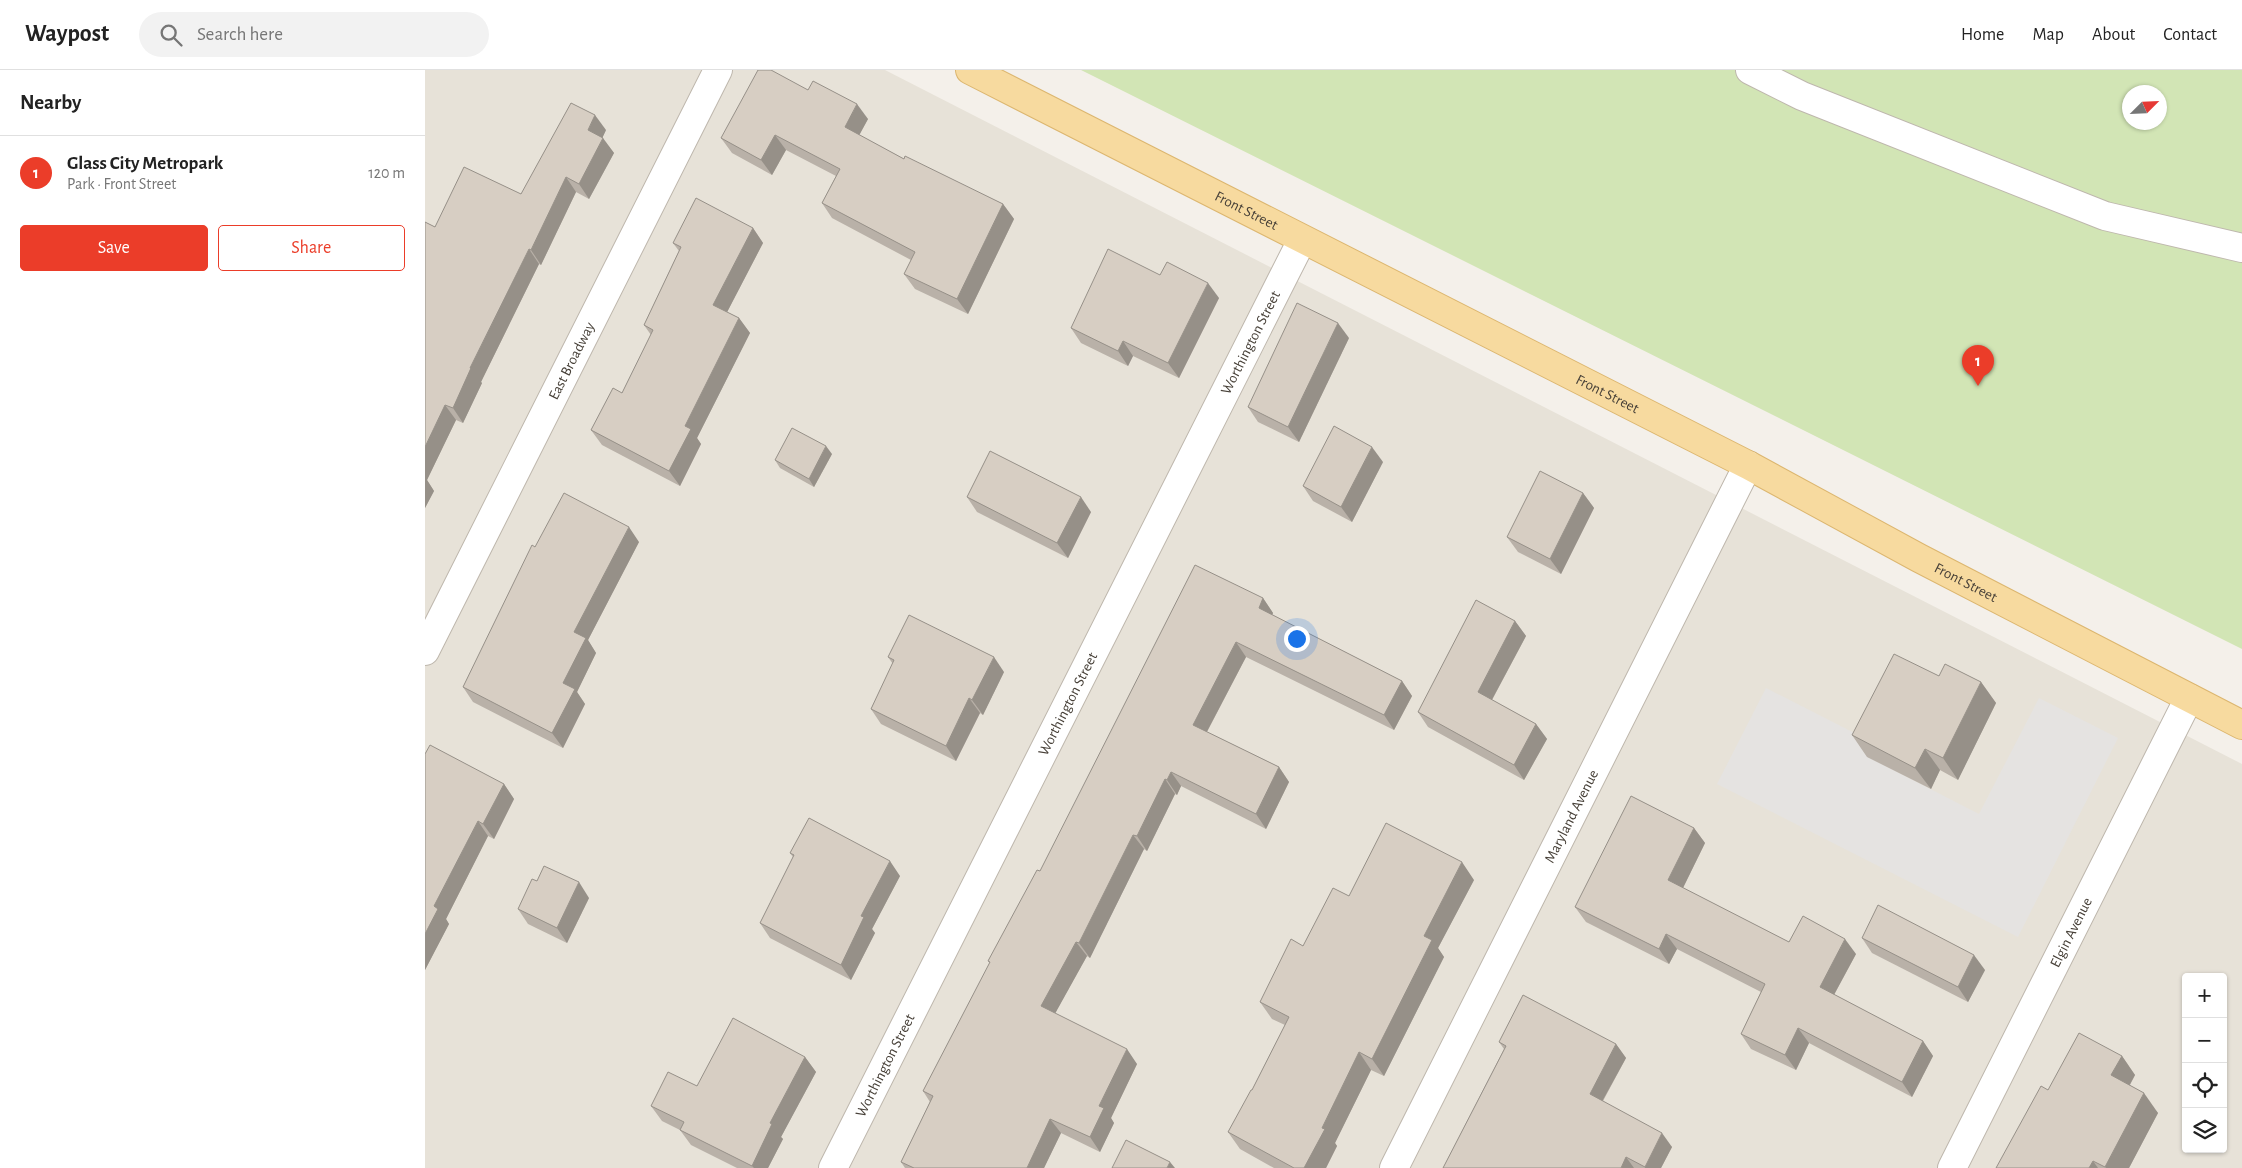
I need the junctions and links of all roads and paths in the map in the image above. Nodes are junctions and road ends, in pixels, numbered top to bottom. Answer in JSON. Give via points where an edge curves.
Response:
{"nodes":[{"id":1,"x":718,"y":70,"type":"edge"},
{"id":2,"x":969,"y":70,"type":"edge"},
{"id":3,"x":1750,"y":70,"type":"edge"},
{"id":4,"x":1302,"y":240,"type":"junction"},
{"id":5,"x":2242,"y":248,"type":"edge"},
{"id":6,"x":1748,"y":465,"type":"junction"},
{"id":7,"x":425,"y":651,"type":"edge"},
{"id":8,"x":2189,"y":698,"type":"junction"},
{"id":9,"x":2242,"y":725,"type":"edge"},
{"id":10,"x":833,"y":1168,"type":"edge"},
{"id":11,"x":1394,"y":1168,"type":"edge"},
{"id":12,"x":1952,"y":1168,"type":"edge"}],
"edges":[{"from":1,"to":7,"type":"street","name":"East Broadway"},
{"from":2,"to":4,"type":"main road","name":"Front Street"},
{"from":3,"to":5,"type":"street","via":[[1801,96],[2105,216]]},
{"from":4,"to":6,"type":"main road","name":"Front Street"},
{"from":4,"to":10,"type":"street","name":"Worthington Street"},
{"from":6,"to":8,"type":"main road","name":"Front Street"},
{"from":6,"to":11,"type":"street","name":"Maryland Avenue"},
{"from":8,"to":9,"type":"main road","name":"Front Street"},
{"from":8,"to":12,"type":"street","name":"Elgin Avenue"}]}
